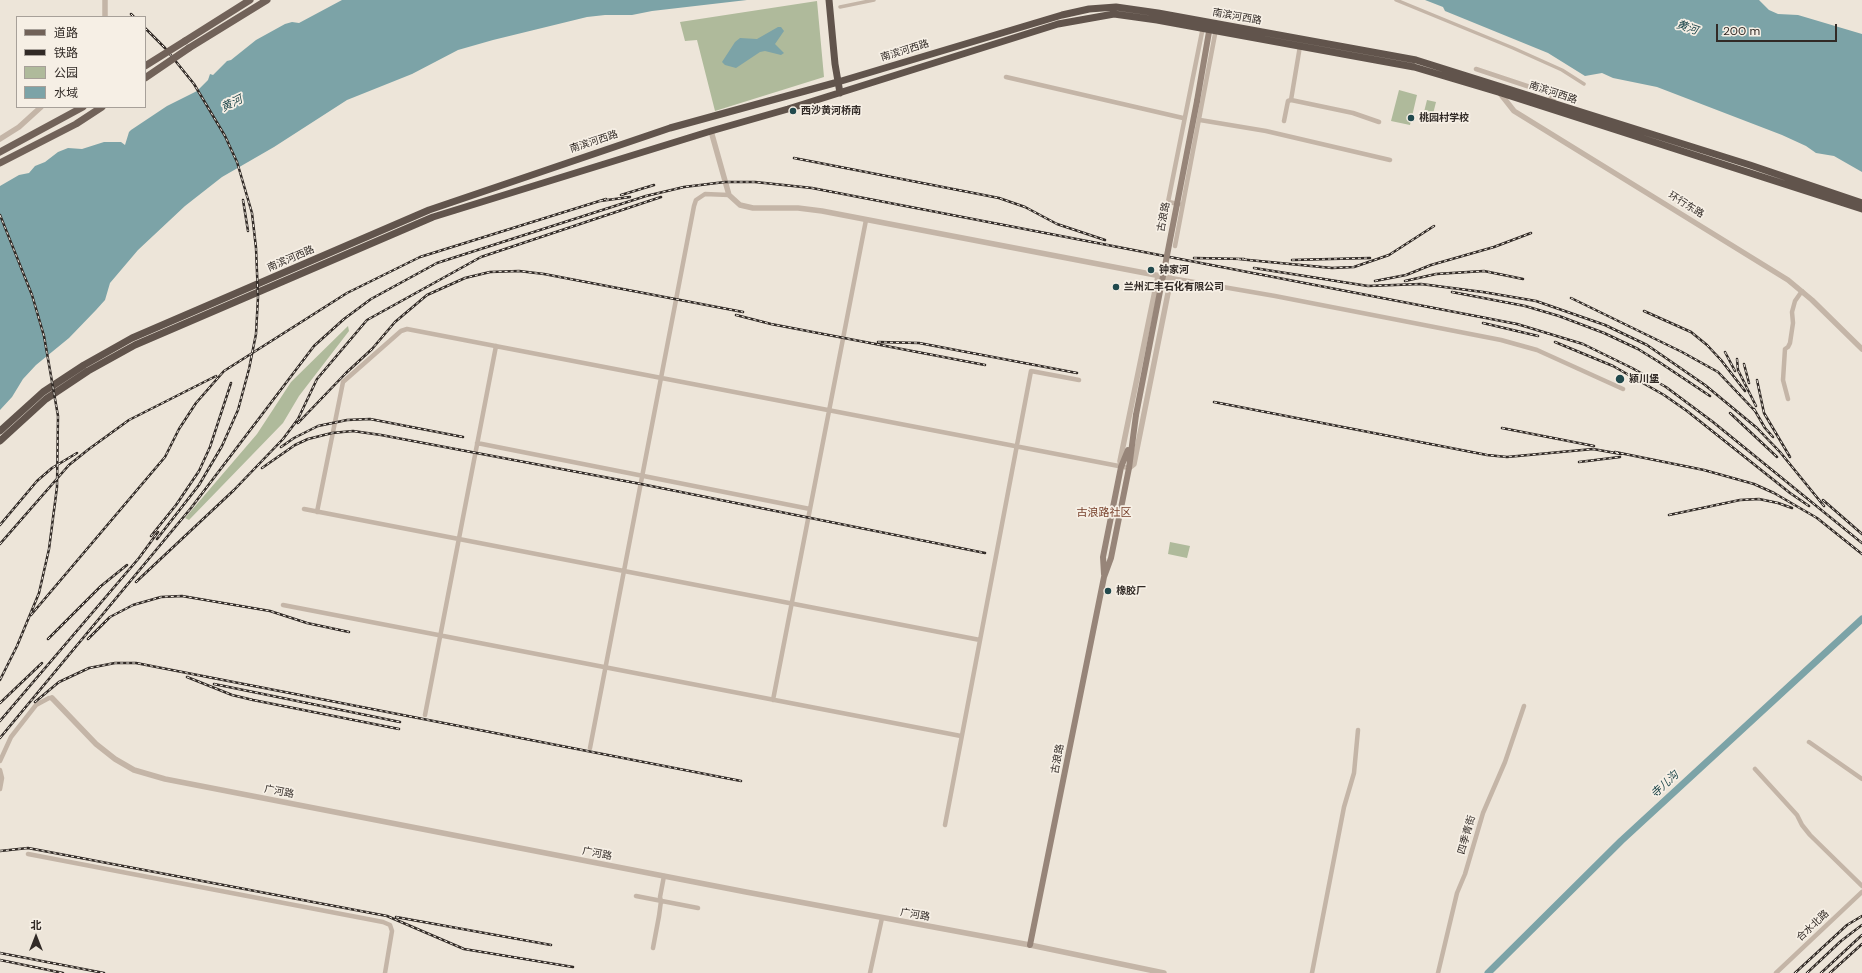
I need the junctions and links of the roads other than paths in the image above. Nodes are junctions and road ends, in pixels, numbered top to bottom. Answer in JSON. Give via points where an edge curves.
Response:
{"nodes":[{"id":1,"x":105,"y":0,"type":"edge"},
{"id":2,"x":250,"y":0,"type":"edge"},
{"id":3,"x":267,"y":0,"type":"edge"},
{"id":4,"x":874,"y":0,"type":"edge"},
{"id":5,"x":1396,"y":0,"type":"edge"},
{"id":6,"x":830,"y":4,"type":"edge"},
{"id":7,"x":840,"y":7,"type":"dead end"},
{"id":8,"x":105,"y":16,"type":"edge"},
{"id":9,"x":1210,"y":26,"type":"junction"},
{"id":10,"x":1300,"y":46,"type":"junction"},
{"id":11,"x":146,"y":65,"type":"edge"},
{"id":12,"x":1476,"y":69,"type":"dead end"},
{"id":13,"x":146,"y":77,"type":"edge"},
{"id":14,"x":1006,"y":77,"type":"dead end"},
{"id":15,"x":838,"y":82,"type":"junction"},
{"id":16,"x":1584,"y":84,"type":"dead end"},
{"id":17,"x":1497,"y":88,"type":"junction"},
{"id":18,"x":840,"y":93,"type":"junction"},
{"id":19,"x":1291,"y":100,"type":"junction"},
{"id":20,"x":1557,"y":105,"type":"junction"},
{"id":21,"x":40,"y":108,"type":"edge"},
{"id":22,"x":81,"y":108,"type":"edge"},
{"id":23,"x":100,"y":108,"type":"edge"},
{"id":24,"x":1184,"y":118,"type":"junction"},
{"id":25,"x":1200,"y":120,"type":"junction"},
{"id":26,"x":1284,"y":121,"type":"dead end"},
{"id":27,"x":1379,"y":122,"type":"dead end"},
{"id":28,"x":711,"y":131,"type":"junction"},
{"id":29,"x":0,"y":140,"type":"edge"},
{"id":30,"x":0,"y":152,"type":"edge"},
{"id":31,"x":1390,"y":160,"type":"dead end"},
{"id":32,"x":0,"y":163,"type":"edge"},
{"id":33,"x":729,"y":195,"type":"junction"},
{"id":34,"x":1862,"y":203,"type":"edge"},
{"id":35,"x":1183,"y":205,"type":"junction"},
{"id":36,"x":1862,"y":209,"type":"edge"},
{"id":37,"x":866,"y":220,"type":"junction"},
{"id":38,"x":1175,"y":246,"type":"dead end"},
{"id":39,"x":1158,"y":276,"type":"junction"},
{"id":40,"x":1171,"y":278,"type":"junction"},
{"id":41,"x":1802,"y":291,"type":"junction"},
{"id":42,"x":496,"y":346,"type":"junction"},
{"id":43,"x":1862,"y":349,"type":"edge"},
{"id":44,"x":660,"y":378,"type":"junction"},
{"id":45,"x":1079,"y":380,"type":"dead end"},
{"id":46,"x":1623,"y":388,"type":"dead end"},
{"id":47,"x":1788,"y":399,"type":"dead end"},
{"id":48,"x":830,"y":409,"type":"junction"},
{"id":49,"x":1136,"y":415,"type":"junction"},
{"id":50,"x":0,"y":431,"type":"edge"},
{"id":51,"x":0,"y":441,"type":"edge"},
{"id":52,"x":477,"y":443,"type":"junction"},
{"id":53,"x":1016,"y":446,"type":"junction"},
{"id":54,"x":1121,"y":467,"type":"junction"},
{"id":55,"x":1129,"y":468,"type":"junction"},
{"id":56,"x":642,"y":475,"type":"junction"},
{"id":57,"x":304,"y":509,"type":"dead end"},
{"id":58,"x":810,"y":509,"type":"junction"},
{"id":59,"x":317,"y":512,"type":"junction"},
{"id":60,"x":458,"y":539,"type":"junction"},
{"id":61,"x":624,"y":571,"type":"junction"},
{"id":62,"x":1104,"y":577,"type":"junction"},
{"id":63,"x":791,"y":604,"type":"junction"},
{"id":64,"x":282,"y":605,"type":"dead end"},
{"id":65,"x":439,"y":636,"type":"junction"},
{"id":66,"x":980,"y":640,"type":"junction"},
{"id":67,"x":604,"y":668,"type":"junction"},
{"id":68,"x":52,"y":698,"type":"joint"},
{"id":69,"x":773,"y":700,"type":"junction"},
{"id":70,"x":1524,"y":706,"type":"dead end"},
{"id":71,"x":424,"y":715,"type":"dead end"},
{"id":72,"x":1358,"y":730,"type":"dead end"},
{"id":73,"x":961,"y":736,"type":"junction"},
{"id":74,"x":1809,"y":742,"type":"dead end"},
{"id":75,"x":590,"y":748,"type":"dead end"},
{"id":76,"x":0,"y":761,"type":"edge"},
{"id":77,"x":1755,"y":769,"type":"dead end"},
{"id":78,"x":0,"y":770,"type":"edge"},
{"id":79,"x":1862,"y":779,"type":"edge"},
{"id":80,"x":0,"y":789,"type":"edge"},
{"id":81,"x":945,"y":826,"type":"dead end"},
{"id":82,"x":28,"y":854,"type":"dead end"},
{"id":83,"x":664,"y":876,"type":"junction"},
{"id":84,"x":1862,"y":886,"type":"edge"},
{"id":85,"x":1862,"y":892,"type":"edge"},
{"id":86,"x":636,"y":896,"type":"dead end"},
{"id":87,"x":661,"y":901,"type":"junction"},
{"id":88,"x":698,"y":908,"type":"dead end"},
{"id":89,"x":882,"y":918,"type":"junction"},
{"id":90,"x":1030,"y":945,"type":"junction"},
{"id":91,"x":653,"y":948,"type":"dead end"},
{"id":92,"x":385,"y":973,"type":"edge"},
{"id":93,"x":870,"y":973,"type":"edge"},
{"id":94,"x":1164,"y":973,"type":"edge"},
{"id":95,"x":1312,"y":973,"type":"edge"},
{"id":96,"x":1438,"y":973,"type":"edge"},
{"id":97,"x":1776,"y":973,"type":"edge"}],
"edges":[{"from":1,"to":8,"type":"street"},
{"from":2,"to":11,"type":"main road","bridge":true},
{"from":3,"to":13,"type":"main road","bridge":true},
{"from":4,"to":7,"type":"street"},
{"from":5,"to":16,"type":"street","via":[[1513,48],[1562,70]]},
{"from":6,"to":15,"type":"highway"},
{"from":9,"to":10,"type":"highway","name":"南滨河西路"},
{"from":9,"to":15,"type":"highway","name":"南滨河西路","via":[[1116,7],[1089,9]]},
{"from":9,"to":17,"type":"highway","name":"南滨河西路","via":[[1416,60]]},
{"from":9,"to":18,"type":"highway","name":"南滨河西路","via":[[1114,14],[1094,17],[1058,24]]},
{"from":9,"to":24,"type":"street"},
{"from":9,"to":25,"type":"street"},
{"from":9,"to":49,"type":"main road","name":"古浪路","bridge":true},
{"from":10,"to":17,"type":"highway","name":"南滨河西路","via":[[1414,67]]},
{"from":10,"to":19,"type":"street"},
{"from":12,"to":20,"type":"street","via":[[1548,93]]},
{"from":14,"to":24,"type":"street"},
{"from":15,"to":18,"type":"highway"},
{"from":15,"to":50,"type":"highway","name":"南滨河西路","via":[[670,128],[429,210],[132,338],[43,392]]},
{"from":17,"to":20,"type":"highway","name":"南滨河西路"},
{"from":17,"to":36,"type":"highway","name":"南滨河西路"},
{"from":17,"to":41,"type":"street","name":"环行东路","via":[[1514,111],[1770,268]]},
{"from":18,"to":28,"type":"highway","name":"南滨河西路"},
{"from":19,"to":26,"type":"street","via":[[1288,101]]},
{"from":19,"to":27,"type":"street","via":[[1353,113]]},
{"from":20,"to":34,"type":"highway","name":"南滨河西路"},
{"from":21,"to":29,"type":"street"},
{"from":22,"to":30,"type":"main road"},
{"from":23,"to":32,"type":"main road","via":[[76,124]]},
{"from":24,"to":35,"type":"street","via":[[1168,202]]},
{"from":25,"to":31,"type":"street","via":[[1266,131]]},
{"from":25,"to":35,"type":"street"},
{"from":28,"to":33,"type":"street"},
{"from":28,"to":51,"type":"highway","name":"南滨河西路","via":[[433,217],[135,345],[88,371],[46,399]]},
{"from":33,"to":37,"type":"street","via":[[733,200],[746,206],[810,209]]},
{"from":33,"to":44,"type":"street","via":[[705,194],[696,200]]},
{"from":35,"to":38,"type":"street"},
{"from":37,"to":39,"type":"street"},
{"from":37,"to":48,"type":"street"},
{"from":39,"to":40,"type":"street"},
{"from":39,"to":54,"type":"street","name":"古浪路","via":[[1120,461]]},
{"from":40,"to":46,"type":"street","via":[[1501,340],[1537,350]]},
{"from":40,"to":55,"type":"street","name":"古浪路","via":[[1134,464]]},
{"from":41,"to":43,"type":"street","name":"环行东路"},
{"from":41,"to":47,"type":"street","via":[[1795,301],[1790,343],[1785,348],[1784,390]]},
{"from":42,"to":44,"type":"street"},
{"from":42,"to":52,"type":"street"},
{"from":42,"to":59,"type":"street","via":[[407,329],[401,331],[345,378],[341,385]]},
{"from":44,"to":48,"type":"street"},
{"from":44,"to":56,"type":"street"},
{"from":45,"to":53,"type":"street","via":[[1031,371]]},
{"from":48,"to":53,"type":"street"},
{"from":48,"to":58,"type":"street"},
{"from":49,"to":54,"type":"main road","name":"古浪路","via":[[1125,461]]},
{"from":49,"to":55,"type":"main road","name":"古浪路"},
{"from":52,"to":56,"type":"street"},
{"from":52,"to":60,"type":"street"},
{"from":53,"to":54,"type":"street"},
{"from":53,"to":66,"type":"street"},
{"from":54,"to":55,"type":"street"},
{"from":54,"to":62,"type":"main road","name":"古浪路","via":[[1103,557]]},
{"from":55,"to":62,"type":"main road","name":"古浪路","via":[[1111,558]]},
{"from":56,"to":58,"type":"street"},
{"from":56,"to":61,"type":"street"},
{"from":57,"to":59,"type":"street"},
{"from":58,"to":63,"type":"street"},
{"from":59,"to":60,"type":"street"},
{"from":60,"to":61,"type":"street"},
{"from":60,"to":65,"type":"street"},
{"from":61,"to":63,"type":"street"},
{"from":61,"to":67,"type":"street"},
{"from":62,"to":90,"type":"main road","name":"古浪路"},
{"from":63,"to":66,"type":"street"},
{"from":63,"to":69,"type":"street"},
{"from":64,"to":65,"type":"street"},
{"from":65,"to":67,"type":"street"},
{"from":65,"to":71,"type":"street"},
{"from":66,"to":73,"type":"street"},
{"from":67,"to":69,"type":"street"},
{"from":67,"to":75,"type":"street"},
{"from":68,"to":76,"type":"street","via":[[36,705],[11,737]]},
{"from":68,"to":83,"type":"street","name":"广河路","via":[[105,752],[125,765],[154,776]]},
{"from":69,"to":73,"type":"street"},
{"from":70,"to":96,"type":"street","name":"四季青街","via":[[1505,762],[1483,813],[1457,893]]},
{"from":72,"to":95,"type":"street","via":[[1354,773],[1344,807]]},
{"from":73,"to":81,"type":"street"},
{"from":74,"to":79,"type":"street"},
{"from":77,"to":84,"type":"street","via":[[1797,815],[1810,834]]},
{"from":78,"to":80,"type":"street"},
{"from":82,"to":92,"type":"street","via":[[384,922],[390,925],[392,931]]},
{"from":83,"to":87,"type":"street"},
{"from":83,"to":89,"type":"street","name":"广河路"},
{"from":85,"to":97,"type":"street","name":"合水北路"},
{"from":86,"to":87,"type":"street"},
{"from":87,"to":88,"type":"street"},
{"from":87,"to":91,"type":"street"},
{"from":89,"to":90,"type":"street","name":"广河路"},
{"from":89,"to":93,"type":"street"},
{"from":90,"to":94,"type":"street","name":"广河路"}]}
